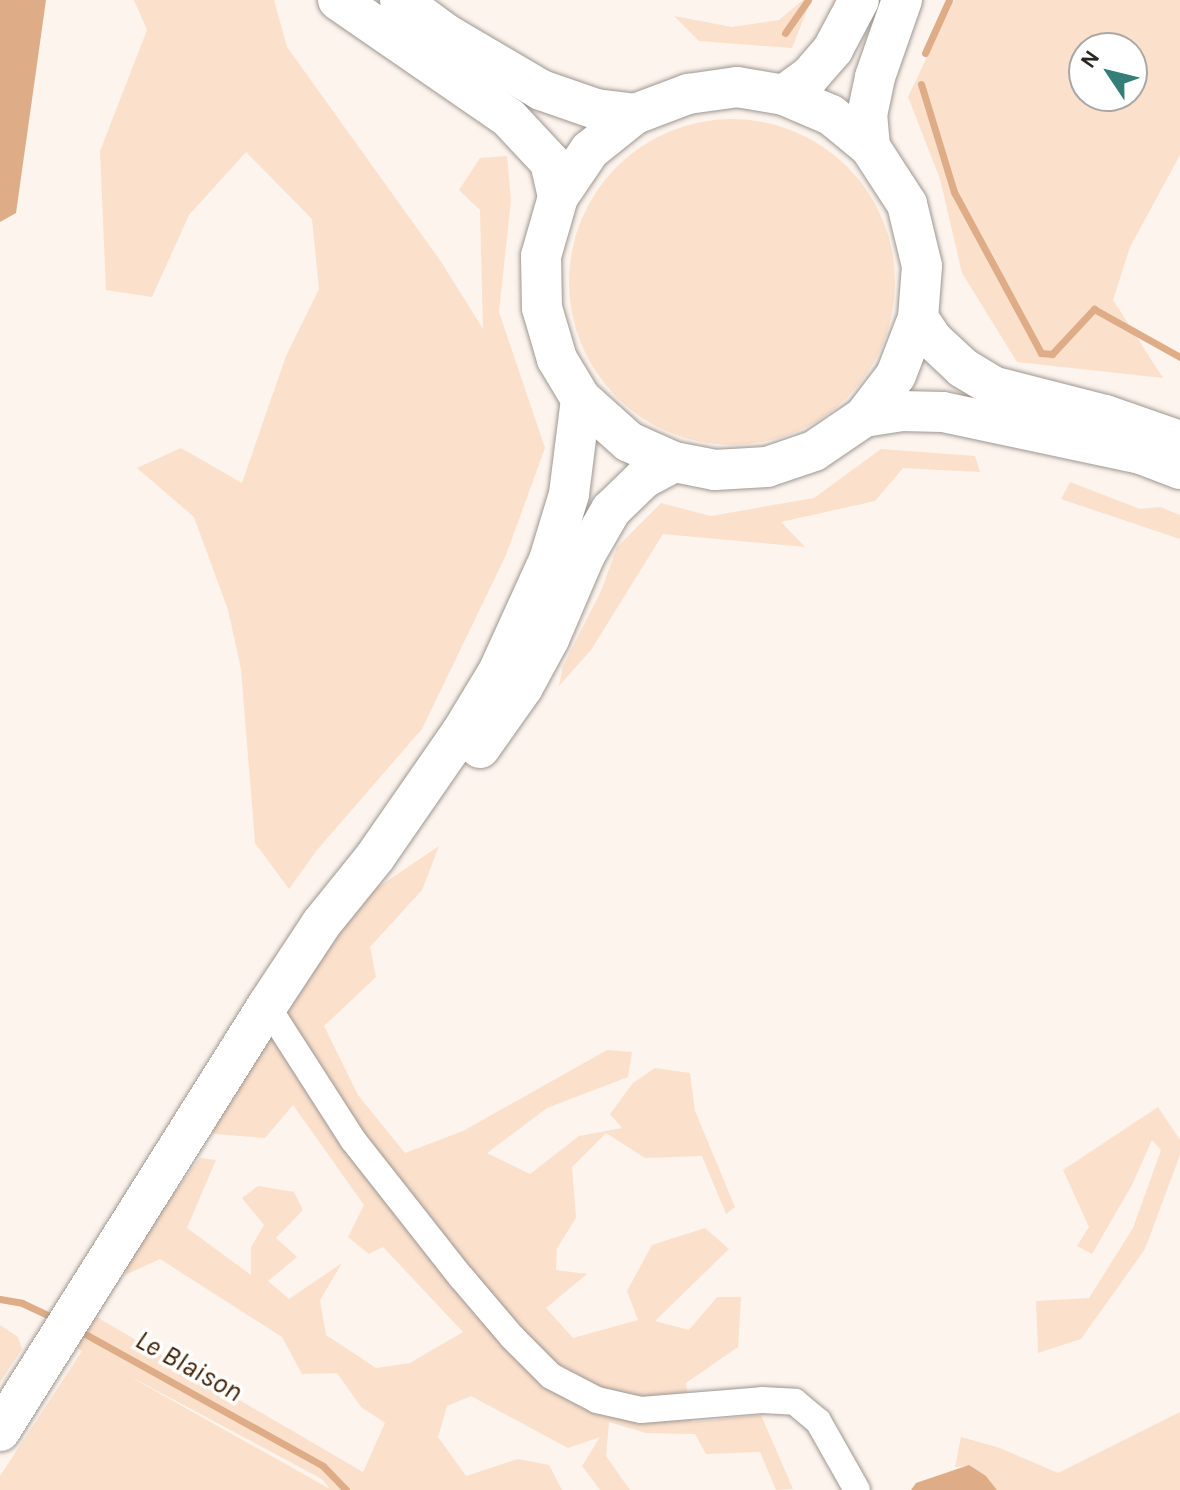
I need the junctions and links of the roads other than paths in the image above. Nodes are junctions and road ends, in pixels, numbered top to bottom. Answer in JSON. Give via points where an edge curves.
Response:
{"nodes":[{"id":1,"x":338,"y":0,"type":"edge"},
{"id":2,"x":400,"y":0,"type":"edge"},
{"id":3,"x":859,"y":0,"type":"edge"},
{"id":4,"x":902,"y":0,"type":"edge"},
{"id":5,"x":784,"y":95,"type":"junction"},
{"id":6,"x":635,"y":114,"type":"junction"},
{"id":7,"x":870,"y":147,"type":"junction"},
{"id":8,"x":558,"y":197,"type":"junction"},
{"id":9,"x":918,"y":318,"type":"junction"},
{"id":10,"x":581,"y":399,"type":"junction"},
{"id":11,"x":864,"y":417,"type":"junction"},
{"id":12,"x":1180,"y":441,"type":"edge"},
{"id":13,"x":674,"y":462,"type":"junction"},
{"id":14,"x":1180,"y":469,"type":"edge"},
{"id":15,"x":375,"y":857,"type":"junction"},
{"id":16,"x":267,"y":1006,"type":"junction"},
{"id":17,"x":0,"y":1431,"type":"edge"},
{"id":18,"x":857,"y":1490,"type":"edge"}],
"edges":[{"from":1,"to":8,"type":"main road","via":[[509,118],[550,162]]},
{"from":2,"to":6,"type":"main road","via":[[541,90],[596,109]]},
{"from":3,"to":5,"type":"main road","via":[[833,49]]},
{"from":4,"to":7,"type":"main road","via":[[875,77],[867,115]]},
{"from":5,"to":6,"type":"main road","via":[[737,87],[688,94]]},
{"from":5,"to":7,"type":"main road","via":[[831,115]]},
{"from":6,"to":8,"type":"main road","via":[[590,150]]},
{"from":7,"to":9,"type":"main road","via":[[907,204],[922,266]]},
{"from":8,"to":10,"type":"main road","via":[[541,256],[542,308],[557,359]]},
{"from":9,"to":11,"type":"main road","via":[[896,375]]},
{"from":9,"to":12,"type":"main road","via":[[963,368],[995,387]]},
{"from":10,"to":13,"type":"main road","via":[[629,442]]},
{"from":10,"to":15,"type":"main road","via":[[569,494],[549,560],[521,624],[461,733]]},
{"from":11,"to":13,"type":"main road","via":[[814,451],[767,467],[715,470]]},
{"from":11,"to":14,"type":"main road","via":[[943,412],[1141,454]]},
{"from":13,"to":15,"type":"main road","via":[[644,478],[611,510],[523,687],[480,748]]},
{"from":15,"to":16,"type":"main road","via":[[321,924]]},
{"from":16,"to":17,"type":"main road"},
{"from":16,"to":18,"type":"street","via":[[362,1153],[481,1301],[551,1376],[597,1400],[641,1410],[795,1402],[818,1421]]}]}
